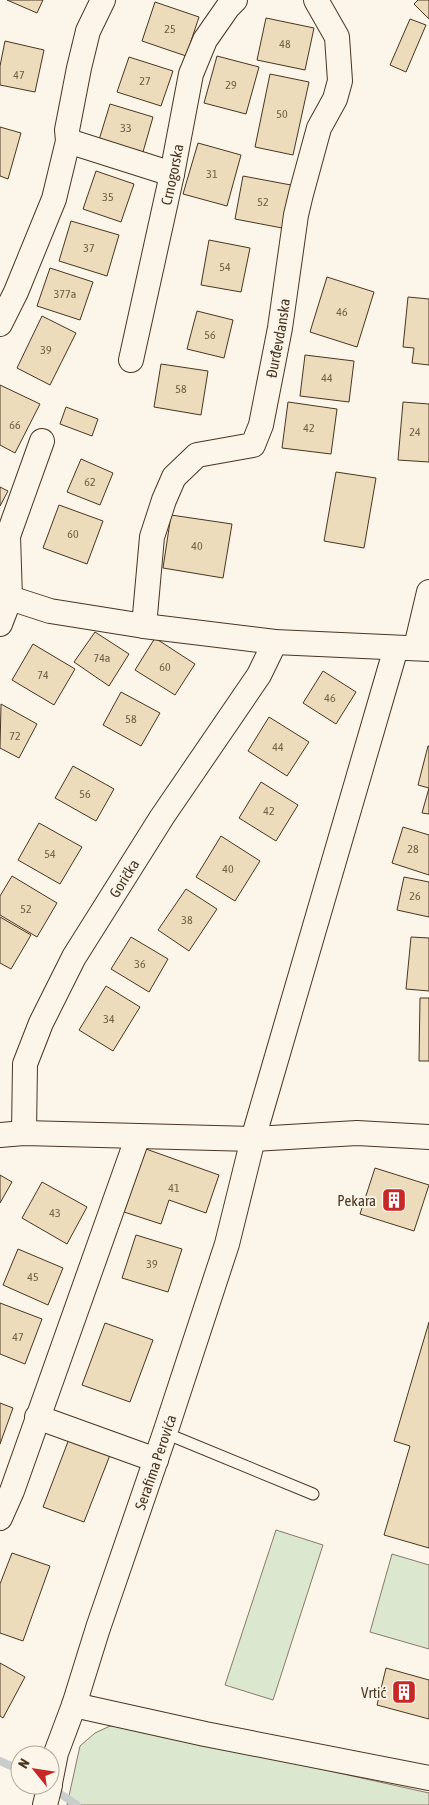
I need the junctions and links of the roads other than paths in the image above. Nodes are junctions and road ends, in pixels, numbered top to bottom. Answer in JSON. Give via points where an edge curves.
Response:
{"nodes":[{"id":1,"x":103,"y":0,"type":"edge"},
{"id":2,"x":235,"y":0,"type":"edge"},
{"id":3,"x":316,"y":0,"type":"edge"},
{"id":4,"x":68,"y":142,"type":"junction"},
{"id":5,"x":172,"y":174,"type":"junction"},
{"id":6,"x":0,"y":324,"type":"edge"},
{"id":7,"x":131,"y":360,"type":"dead end"},
{"id":8,"x":42,"y":441,"type":"dead end"},
{"id":9,"x":429,"y":592,"type":"edge"},
{"id":10,"x":5,"y":595,"type":"edge"},
{"id":11,"x":0,"y":624,"type":"edge"},
{"id":12,"x":144,"y":626,"type":"junction"},
{"id":13,"x":275,"y":642,"type":"junction"},
{"id":14,"x":413,"y":648,"type":"edge"},
{"id":15,"x":24,"y":1133,"type":"junction"},
{"id":16,"x":0,"y":1135,"type":"edge"},
{"id":17,"x":138,"y":1136,"type":"junction"},
{"id":18,"x":429,"y":1136,"type":"edge"},
{"id":19,"x":252,"y":1139,"type":"junction"},
{"id":20,"x":38,"y":1417,"type":"junction"},
{"id":21,"x":165,"y":1433,"type":"junction"},
{"id":22,"x":156,"y":1460,"type":"junction"},
{"id":23,"x":313,"y":1494,"type":"dead end"},
{"id":24,"x":0,"y":1518,"type":"edge"},
{"id":25,"x":74,"y":1705,"type":"junction"},
{"id":26,"x":59,"y":1745,"type":"edge"},
{"id":27,"x":429,"y":1778,"type":"edge"}],
"edges":[{"from":1,"to":4,"type":"street","via":[[88,31],[67,130]]},
{"from":2,"to":5,"type":"street","name":"Crnogorska","via":[[205,40],[191,74]]},
{"from":3,"to":12,"type":"street","name":"Đurđevdanska","via":[[338,37],[340,81],[319,128],[296,215],[280,328],[261,425],[253,445],[197,456],[174,478],[152,537]]},
{"from":4,"to":5,"type":"street"},
{"from":4,"to":6,"type":"street","via":[[54,199]]},
{"from":5,"to":7,"type":"street","name":"Crnogorska"},
{"from":8,"to":10,"type":"street","via":[[8,536]]},
{"from":9,"to":14,"type":"street"},
{"from":10,"to":11,"type":"street"},
{"from":10,"to":12,"type":"street","via":[[50,611]]},
{"from":12,"to":13,"type":"street"},
{"from":13,"to":14,"type":"street"},
{"from":13,"to":15,"type":"street","name":"Gorička","via":[[259,676],[162,817],[74,957],[41,1023],[25,1064]]},
{"from":14,"to":19,"type":"street"},
{"from":15,"to":16,"type":"street"},
{"from":15,"to":17,"type":"street"},
{"from":17,"to":19,"type":"street"},
{"from":17,"to":20,"type":"street"},
{"from":18,"to":19,"type":"street","via":[[358,1133]]},
{"from":19,"to":21,"type":"street","name":"Serafima Perovića","via":[[226,1244]]},
{"from":20,"to":22,"type":"street"},
{"from":20,"to":24,"type":"street"},
{"from":21,"to":22,"type":"street","name":"Serafima Perovića"},
{"from":21,"to":23,"type":"lane"},
{"from":22,"to":25,"type":"street","name":"Serafima Perovića"},
{"from":25,"to":26,"type":"street","name":"Serafima Perovića"},
{"from":25,"to":27,"type":"street"}]}
